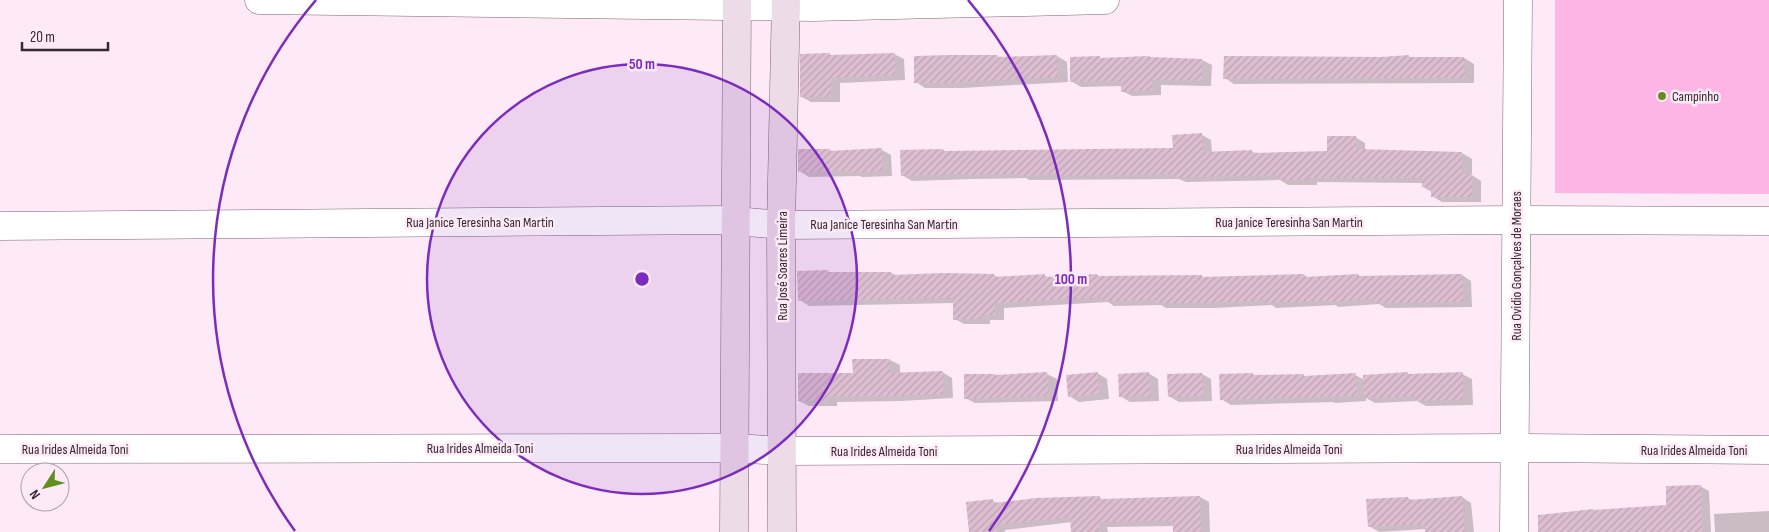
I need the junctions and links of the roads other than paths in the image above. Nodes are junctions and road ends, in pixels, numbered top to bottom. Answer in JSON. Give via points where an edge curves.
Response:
{"nodes":[{"id":1,"x":259,"y":0,"type":"edge"},
{"id":2,"x":1105,"y":0,"type":"edge"},
{"id":3,"x":1518,"y":0,"type":"edge"},
{"id":4,"x":737,"y":3,"type":"edge"},
{"id":5,"x":786,"y":3,"type":"edge"},
{"id":6,"x":736,"y":220,"type":"junction"},
{"id":7,"x":1516,"y":220,"type":"junction"},
{"id":8,"x":1769,"y":221,"type":"edge"},
{"id":9,"x":781,"y":225,"type":"junction"},
{"id":10,"x":0,"y":226,"type":"edge"},
{"id":11,"x":735,"y":448,"type":"junction"},
{"id":12,"x":1514,"y":448,"type":"junction"},
{"id":13,"x":0,"y":449,"type":"edge"},
{"id":14,"x":1769,"y":450,"type":"edge"},
{"id":15,"x":782,"y":451,"type":"junction"},
{"id":16,"x":734,"y":532,"type":"edge"},
{"id":17,"x":782,"y":532,"type":"edge"},
{"id":18,"x":1514,"y":532,"type":"edge"}],
"edges":[{"from":1,"to":4,"type":"street"},
{"from":2,"to":5,"type":"street"},
{"from":3,"to":7,"type":"street","name":"Rua Ovidio Gonçalves de Moraes"},
{"from":4,"to":5,"type":"street"},
{"from":4,"to":6,"type":"street"},
{"from":5,"to":9,"type":"street","name":"Rua José Soares Limeira"},
{"from":6,"to":9,"type":"street","name":"Rua Janice Teresinha San Martin"},
{"from":6,"to":10,"type":"street","name":"Rua Janice Teresinha San Martin"},
{"from":6,"to":11,"type":"street"},
{"from":7,"to":8,"type":"street","name":"Rua Janice Teresinha San Martin"},
{"from":7,"to":9,"type":"street","name":"Rua Janice Teresinha San Martin"},
{"from":7,"to":12,"type":"street","name":"Rua Ovidio Gonçalves de Moraes"},
{"from":9,"to":15,"type":"street","name":"Rua José Soares Limeira"},
{"from":11,"to":13,"type":"street","name":"Rua Irides Almeida Toni"},
{"from":11,"to":15,"type":"street","name":"Rua Irides Almeida Toni"},
{"from":11,"to":16,"type":"street"},
{"from":12,"to":14,"type":"street","name":"Rua Irides Almeida Toni"},
{"from":12,"to":15,"type":"street","name":"Rua Irides Almeida Toni"},
{"from":12,"to":18,"type":"street","name":"Rua Ovidio Gonçalves de Moraes"},
{"from":15,"to":17,"type":"street","name":"Rua José Soares Limeira"}]}
